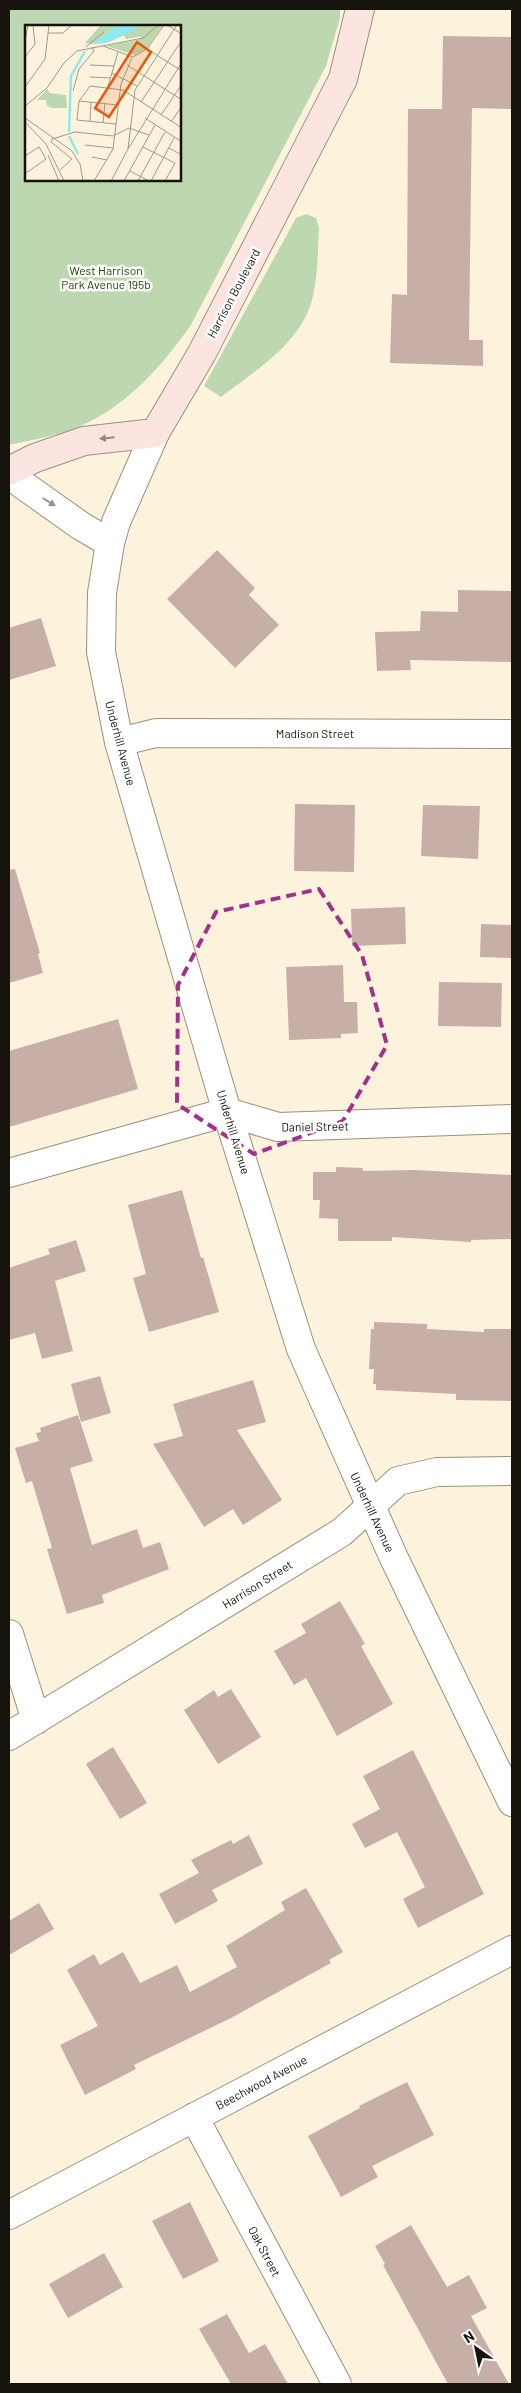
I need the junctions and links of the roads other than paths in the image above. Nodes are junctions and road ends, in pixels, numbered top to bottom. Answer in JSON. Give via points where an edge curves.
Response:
{"nodes":[{"id":1,"x":360,"y":9,"type":"edge"},
{"id":2,"x":155,"y":433,"type":"junction"},
{"id":3,"x":9,"y":473,"type":"edge"},
{"id":4,"x":110,"y":543,"type":"junction"},
{"id":5,"x":512,"y":734,"type":"edge"},
{"id":6,"x":119,"y":742,"type":"junction"},
{"id":7,"x":227,"y":1112,"type":"junction"},
{"id":8,"x":512,"y":1119,"type":"edge"},
{"id":9,"x":9,"y":1173,"type":"edge"},
{"id":10,"x":512,"y":1471,"type":"edge"},
{"id":11,"x":370,"y":1506,"type":"junction"},
{"id":12,"x":9,"y":1634,"type":"edge"},
{"id":13,"x":36,"y":1720,"type":"junction"},
{"id":14,"x":9,"y":1736,"type":"edge"},
{"id":15,"x":512,"y":1802,"type":"edge"},
{"id":16,"x":512,"y":1950,"type":"edge"},
{"id":17,"x":194,"y":2117,"type":"junction"},
{"id":18,"x":9,"y":2214,"type":"edge"},
{"id":19,"x":337,"y":2384,"type":"edge"}],
"edges":[{"from":1,"to":2,"type":"main road","name":"Harrison Boulevard","via":[[343,79],[202,353]]},
{"from":2,"to":3,"type":"main road","one_way":true,"via":[[84,440],[35,458]]},
{"from":2,"to":4,"type":"street","name":"Underhill Avenue"},
{"from":3,"to":4,"type":"street","one_way":true,"via":[[81,526]]},
{"from":4,"to":6,"type":"street","name":"Underhill Avenue","via":[[102,593],[101,652]]},
{"from":5,"to":6,"type":"street","name":"Madison Street","via":[[156,733]]},
{"from":6,"to":7,"type":"street","name":"Underhill Avenue"},
{"from":7,"to":8,"type":"street","name":"Daniel Street","via":[[278,1127]]},
{"from":7,"to":9,"type":"street"},
{"from":7,"to":11,"type":"street","name":"Underhill Avenue","via":[[301,1349]]},
{"from":10,"to":11,"type":"street","name":"Harrison Street","via":[[437,1472],[398,1481]]},
{"from":11,"to":13,"type":"street","name":"Harrison Street","via":[[342,1532]]},
{"from":11,"to":15,"type":"street","name":"Underhill Avenue"},
{"from":12,"to":13,"type":"street"},
{"from":13,"to":14,"type":"street","name":"Harrison Street"},
{"from":16,"to":17,"type":"street","name":"Beechwood Avenue"},
{"from":17,"to":18,"type":"street","name":"Beechwood Avenue"},
{"from":17,"to":19,"type":"street","name":"Oak Street"}]}
